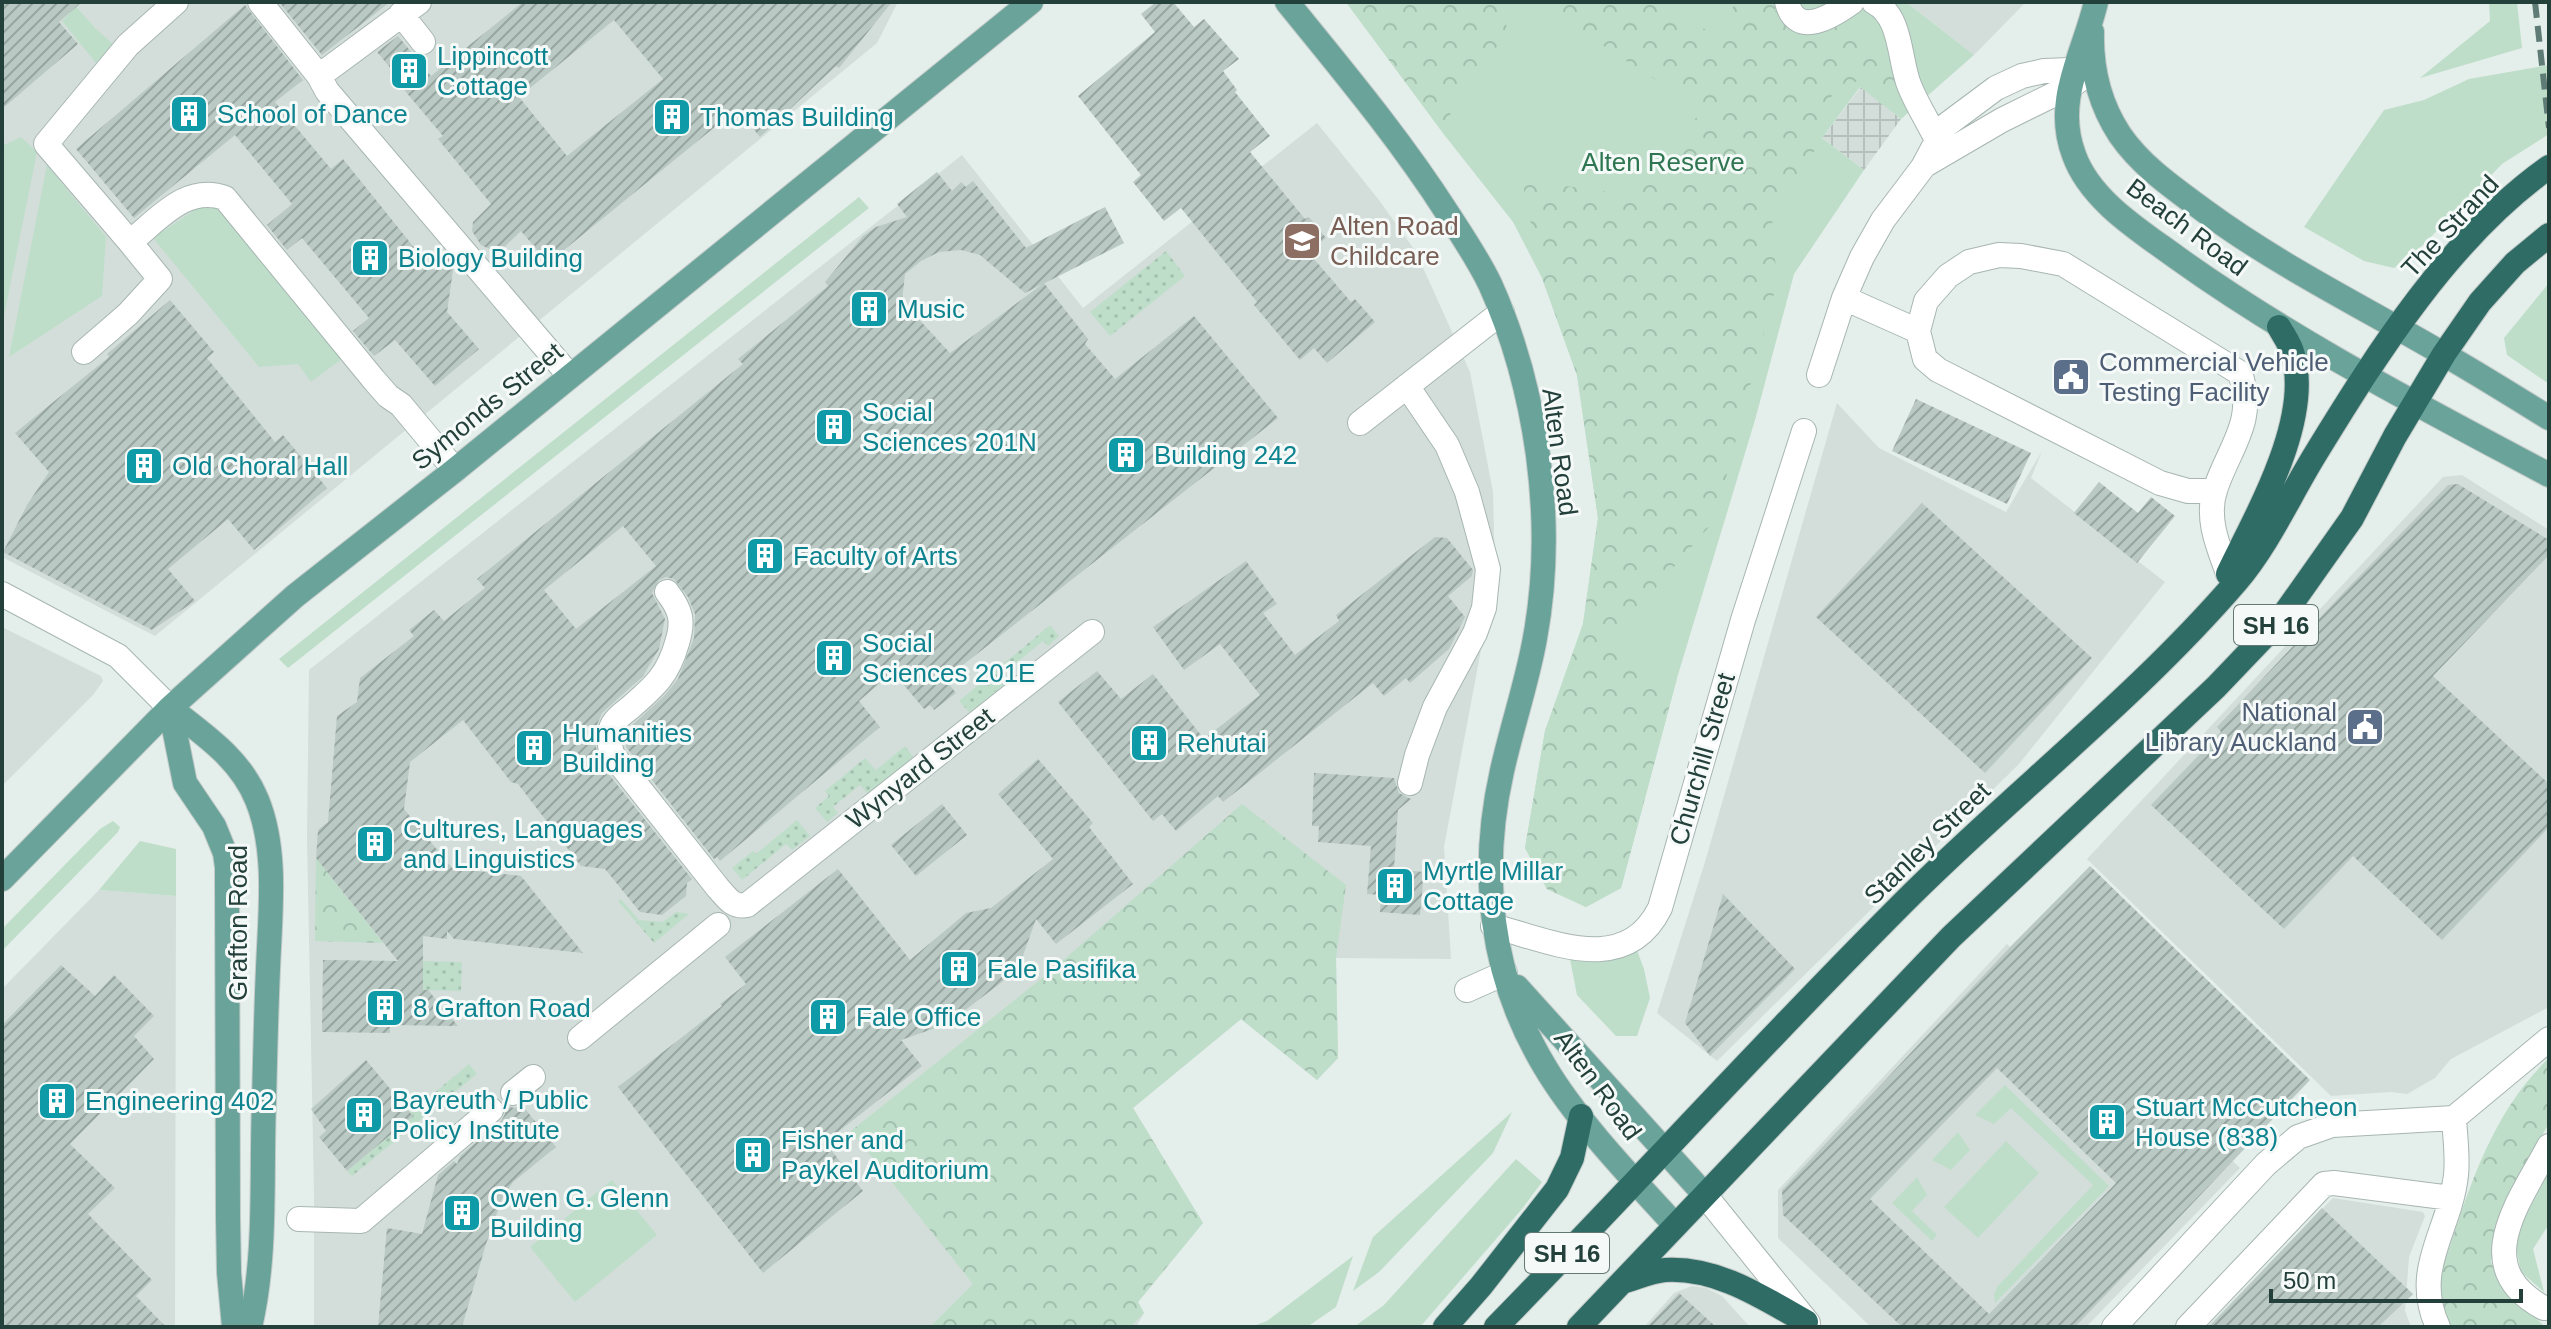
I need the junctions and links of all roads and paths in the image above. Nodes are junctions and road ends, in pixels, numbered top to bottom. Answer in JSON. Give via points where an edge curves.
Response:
{"nodes":[{"id":1,"x":176,"y":2,"type":"edge"},
{"id":2,"x":260,"y":2,"type":"edge"},
{"id":3,"x":1287,"y":2,"type":"edge"},
{"id":4,"x":1787,"y":2,"type":"edge"},
{"id":5,"x":1852,"y":2,"type":"edge"},
{"id":6,"x":1874,"y":2,"type":"edge"},
{"id":7,"x":1029,"y":3,"type":"edge"},
{"id":8,"x":410,"y":8,"type":"edge"},
{"id":9,"x":2094,"y":9,"type":"edge"},
{"id":10,"x":423,"y":42,"type":"dead end"},
{"id":11,"x":2079,"y":75,"type":"junction"},
{"id":12,"x":319,"y":76,"type":"junction"},
{"id":13,"x":1937,"y":140,"type":"junction"},
{"id":14,"x":1923,"y":167,"type":"junction"},
{"id":15,"x":2549,"y":167,"type":"edge"},
{"id":16,"x":2549,"y":235,"type":"edge"},
{"id":17,"x":130,"y":242,"type":"junction"},
{"id":18,"x":1844,"y":298,"type":"junction"},
{"id":19,"x":1502,"y":312,"type":"junction"},
{"id":20,"x":2279,"y":327,"type":"junction"},
{"id":21,"x":2397,"y":329,"type":"junction"},
{"id":22,"x":1918,"y":331,"type":"junction"},
{"id":23,"x":84,"y":352,"type":"dead end"},
{"id":24,"x":2444,"y":354,"type":"junction"},
{"id":25,"x":569,"y":375,"type":"junction"},
{"id":26,"x":1819,"y":375,"type":"dead end"},
{"id":27,"x":2364,"y":376,"type":"junction"},
{"id":28,"x":1407,"y":386,"type":"junction"},
{"id":29,"x":2414,"y":402,"type":"junction"},
{"id":30,"x":2549,"y":418,"type":"edge"},
{"id":31,"x":1360,"y":423,"type":"dead end"},
{"id":32,"x":1804,"y":431,"type":"dead end"},
{"id":33,"x":455,"y":470,"type":"junction"},
{"id":34,"x":2549,"y":475,"type":"edge"},
{"id":35,"x":2215,"y":491,"type":"junction"},
{"id":36,"x":2228,"y":573,"type":"junction"},
{"id":37,"x":667,"y":592,"type":"dead end"},
{"id":38,"x":2,"y":594,"type":"edge"},
{"id":39,"x":1092,"y":632,"type":"dead end"},
{"id":40,"x":2181,"y":642,"type":"junction"},
{"id":41,"x":170,"y":708,"type":"junction"},
{"id":42,"x":1410,"y":783,"type":"dead end"},
{"id":43,"x":2,"y":879,"type":"edge"},
{"id":44,"x":718,"y":925,"type":"dead end"},
{"id":45,"x":1493,"y":926,"type":"junction"},
{"id":46,"x":1505,"y":973,"type":"junction"},
{"id":47,"x":1467,"y":990,"type":"dead end"},
{"id":48,"x":580,"y":1038,"type":"dead end"},
{"id":49,"x":2549,"y":1039,"type":"edge"},
{"id":50,"x":533,"y":1077,"type":"dead end"},
{"id":51,"x":513,"y":1093,"type":"dead end"},
{"id":52,"x":491,"y":1110,"type":"dead end"},
{"id":53,"x":1581,"y":1116,"type":"junction"},
{"id":54,"x":2454,"y":1118,"type":"junction"},
{"id":55,"x":2549,"y":1146,"type":"edge"},
{"id":56,"x":1663,"y":1150,"type":"junction"},
{"id":57,"x":1635,"y":1181,"type":"junction"},
{"id":58,"x":1704,"y":1194,"type":"junction"},
{"id":59,"x":2451,"y":1198,"type":"junction"},
{"id":60,"x":299,"y":1219,"type":"dead end"},
{"id":61,"x":1675,"y":1225,"type":"junction"},
{"id":62,"x":1622,"y":1282,"type":"junction"},
{"id":63,"x":2544,"y":1308,"type":"dead end"},
{"id":64,"x":1809,"y":1324,"type":"edge"},
{"id":65,"x":234,"y":1327,"type":"edge"},
{"id":66,"x":250,"y":1327,"type":"edge"},
{"id":67,"x":1445,"y":1327,"type":"edge"},
{"id":68,"x":1496,"y":1327,"type":"edge"},
{"id":69,"x":1579,"y":1327,"type":"edge"},
{"id":70,"x":2114,"y":1327,"type":"edge"},
{"id":71,"x":2188,"y":1327,"type":"edge"},
{"id":72,"x":2438,"y":1327,"type":"edge"}],
"edges":[{"from":1,"to":17,"type":"street","via":[[128,45],[46,144]]},
{"from":2,"to":12,"type":"street"},
{"from":3,"to":19,"type":"main road","name":"Alten Road","via":[[1431,188],[1476,258]]},
{"from":4,"to":5,"type":"street","via":[[1801,20],[1816,22]]},
{"from":6,"to":13,"type":"street","via":[[1892,20],[1908,83]]},
{"from":7,"to":25,"type":"main road","name":"Symonds Street"},
{"from":8,"to":10,"type":"street"},
{"from":8,"to":12,"type":"street"},
{"from":9,"to":11,"type":"main road","name":"Beach Road"},
{"from":11,"to":13,"type":"street","via":[[2031,73],[1996,88],[1945,126]]},
{"from":11,"to":14,"type":"street"},
{"from":11,"to":20,"type":"main road","name":"Beach Road","via":[[2067,119],[2074,156],[2097,192],[2147,236]]},
{"from":11,"to":21,"type":"main road","name":"Beach Road","via":[[2150,169],[2232,231]]},
{"from":12,"to":25,"type":"street"},
{"from":13,"to":14,"type":"street"},
{"from":14,"to":18,"type":"street","via":[[1883,220]]},
{"from":15,"to":21,"type":"highway","name":"The Strand","number":"SH 16","via":[[2491,215]]},
{"from":16,"to":24,"type":"highway","number":"SH 16","via":[[2480,302]]},
{"from":17,"to":23,"type":"street","via":[[160,279]]},
{"from":17,"to":33,"type":"street","via":[[189,196],[225,198]]},
{"from":18,"to":22,"type":"street"},
{"from":18,"to":26,"type":"street"},
{"from":19,"to":28,"type":"street"},
{"from":19,"to":45,"type":"main road","name":"Alten Road","via":[[1538,455],[1543,559],[1535,642],[1494,811]]},
{"from":20,"to":27,"type":"main road","name":"Beach Road"},
{"from":20,"to":36,"type":"highway","via":[[2293,354],[2296,406],[2285,449]]},
{"from":21,"to":24,"type":"main road","name":"Beach Road"},
{"from":21,"to":27,"type":"highway","number":"SH 16"},
{"from":22,"to":35,"type":"street","via":[[1925,359],[1938,370],[2160,483]]},
{"from":22,"to":35,"type":"street","via":[[1926,301],[1969,262],[2010,255],[2063,264],[2240,373],[2247,391],[2243,427]]},
{"from":24,"to":29,"type":"highway","number":"SH 16"},
{"from":24,"to":30,"type":"main road","name":"Beach Road"},
{"from":25,"to":33,"type":"main road","name":"Symonds Street"},
{"from":27,"to":29,"type":"main road","name":"Beach Road"},
{"from":27,"to":40,"type":"highway","name":"Stanley Street","number":"SH 16","via":[[2240,578]]},
{"from":28,"to":31,"type":"street"},
{"from":28,"to":42,"type":"street","via":[[1447,445],[1467,492],[1488,569],[1475,633],[1435,707]]},
{"from":29,"to":34,"type":"main road","name":"Beach Road"},
{"from":29,"to":58,"type":"highway","number":"SH 16","via":[[2352,518],[2280,620],[1951,937]]},
{"from":32,"to":45,"type":"street","name":"Churchill Street","via":[[1660,908],[1649,928],[1636,940],[1589,950]]},
{"from":33,"to":41,"type":"main road","name":"Symonds Street","via":[[295,596]]},
{"from":35,"to":36,"type":"street","via":[[2212,529]]},
{"from":36,"to":40,"type":"highway"},
{"from":37,"to":39,"type":"street","name":"Wynyard Street","via":[[682,618],[673,658],[661,680],[612,725],[609,744],[730,902],[739,906],[747,905]]},
{"from":38,"to":41,"type":"street","via":[[118,656]]},
{"from":40,"to":56,"type":"highway","name":"Stanley Street","number":"SH 16","via":[[1912,894]]},
{"from":41,"to":43,"type":"main road","name":"Symonds Street"},
{"from":41,"to":65,"type":"main road","name":"Grafton Road","via":[[185,783],[214,826],[227,867],[228,1245]]},
{"from":41,"to":66,"type":"main road","name":"Grafton Road","via":[[222,748],[243,773],[266,826],[270,905],[262,1218]]},
{"from":44,"to":48,"type":"street"},
{"from":45,"to":46,"type":"main road","name":"Alten Road"},
{"from":46,"to":47,"type":"street"},
{"from":46,"to":53,"type":"main road","name":"Alten Road","via":[[1545,1067]]},
{"from":46,"to":56,"type":"main road","name":"Alten Road"},
{"from":49,"to":54,"type":"street"},
{"from":50,"to":51,"type":"street"},
{"from":52,"to":60,"type":"street","via":[[361,1221]]},
{"from":53,"to":57,"type":"main road","name":"Alten Road"},
{"from":53,"to":67,"type":"highway","via":[[1572,1158],[1557,1189]]},
{"from":54,"to":59,"type":"street","via":[[2456,1177]]},
{"from":54,"to":70,"type":"street","via":[[2332,1125],[2298,1137],[2266,1164]]},
{"from":55,"to":63,"type":"street","via":[[2510,1221],[2503,1249],[2505,1270],[2514,1285]]},
{"from":56,"to":57,"type":"highway","name":"Stanley Street","number":"SH 16"},
{"from":56,"to":58,"type":"main road","name":"Alten Road"},
{"from":57,"to":61,"type":"main road","name":"Alten Road"},
{"from":57,"to":68,"type":"highway","name":"Stanley Street","number":"SH 16"},
{"from":58,"to":61,"type":"highway","number":"SH 16"},
{"from":58,"to":64,"type":"street"},
{"from":59,"to":71,"type":"street","via":[[2324,1184]]},
{"from":59,"to":72,"type":"street","via":[[2428,1276]]},
{"from":61,"to":62,"type":"highway","number":"SH 16"},
{"from":62,"to":64,"type":"highway","via":[[1662,1270],[1701,1272],[1729,1281]]},
{"from":62,"to":69,"type":"highway","number":"SH 16"}]}
